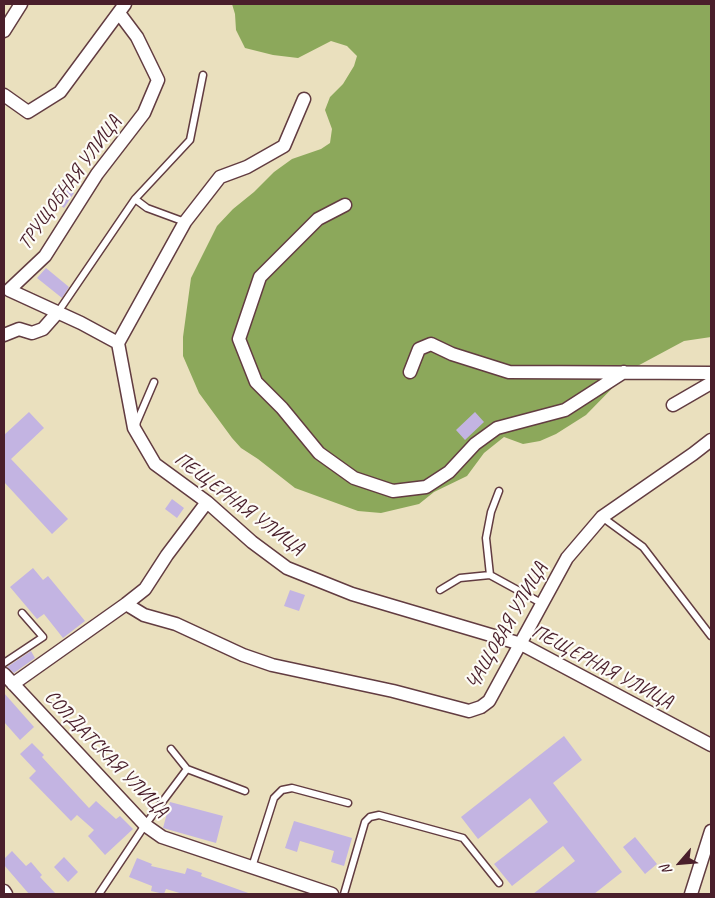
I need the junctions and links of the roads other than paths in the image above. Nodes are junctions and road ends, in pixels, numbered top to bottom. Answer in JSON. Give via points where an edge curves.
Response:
{"nodes":[{"id":1,"x":21,"y":4,"type":"edge"},
{"id":2,"x":122,"y":8,"type":"edge"},
{"id":3,"x":4,"y":31,"type":"edge"},
{"id":4,"x":202,"y":75,"type":"dead end"},
{"id":5,"x":4,"y":95,"type":"edge"},
{"id":6,"x":304,"y":99,"type":"dead end"},
{"id":7,"x":135,"y":199,"type":"junction"},
{"id":8,"x":345,"y":205,"type":"dead end"},
{"id":9,"x":185,"y":222,"type":"junction"},
{"id":10,"x":6,"y":288,"type":"edge"},
{"id":11,"x":58,"y":312,"type":"junction"},
{"id":12,"x":4,"y":335,"type":"edge"},
{"id":13,"x":118,"y":343,"type":"junction"},
{"id":14,"x":410,"y":372,"type":"dead end"},
{"id":15,"x":624,"y":372,"type":"junction"},
{"id":16,"x":711,"y":373,"type":"edge"},
{"id":17,"x":154,"y":382,"type":"dead end"},
{"id":18,"x":711,"y":383,"type":"edge"},
{"id":19,"x":673,"y":405,"type":"dead end"},
{"id":20,"x":134,"y":428,"type":"junction"},
{"id":21,"x":711,"y":440,"type":"edge"},
{"id":22,"x":499,"y":491,"type":"dead end"},
{"id":23,"x":207,"y":502,"type":"junction"},
{"id":24,"x":602,"y":517,"type":"junction"},
{"id":25,"x":490,"y":575,"type":"junction"},
{"id":26,"x":440,"y":590,"type":"dead end"},
{"id":27,"x":126,"y":604,"type":"junction"},
{"id":28,"x":543,"y":604,"type":"junction"},
{"id":29,"x":22,"y":613,"type":"dead end"},
{"id":30,"x":711,"y":636,"type":"edge"},
{"id":31,"x":521,"y":644,"type":"junction"},
{"id":32,"x":4,"y":664,"type":"edge"},
{"id":33,"x":4,"y":674,"type":"edge"},
{"id":34,"x":13,"y":684,"type":"junction"},
{"id":35,"x":711,"y":745,"type":"edge"},
{"id":36,"x":172,"y":748,"type":"dead end"},
{"id":37,"x":187,"y":769,"type":"junction"},
{"id":38,"x":245,"y":791,"type":"dead end"},
{"id":39,"x":348,"y":803,"type":"dead end"},
{"id":40,"x":145,"y":825,"type":"junction"},
{"id":41,"x":711,"y":831,"type":"edge"},
{"id":42,"x":252,"y":867,"type":"junction"},
{"id":43,"x":499,"y":883,"type":"dead end"},
{"id":44,"x":4,"y":891,"type":"edge"},
{"id":45,"x":6,"y":894,"type":"edge"},
{"id":46,"x":99,"y":894,"type":"edge"},
{"id":47,"x":332,"y":894,"type":"edge"},
{"id":48,"x":344,"y":894,"type":"edge"},
{"id":49,"x":690,"y":894,"type":"edge"}],
"edges":[{"from":1,"to":3,"type":"street"},
{"from":2,"to":5,"type":"street","name":"ТРУЩОБНАЯ УЛИЦА","via":[[60,92],[28,112]]},
{"from":2,"to":10,"type":"street","name":"ТРУЩОБНАЯ УЛИЦА","via":[[158,80],[144,113],[97,174],[45,256]]},
{"from":4,"to":7,"type":"lane","via":[[190,140]]},
{"from":6,"to":9,"type":"street","via":[[284,146],[247,167],[220,177]]},
{"from":7,"to":9,"type":"lane","via":[[146,208]]},
{"from":7,"to":11,"type":"lane"},
{"from":8,"to":15,"type":"street","via":[[318,219],[260,277],[239,339],[256,382],[319,453],[354,478],[393,491],[426,487],[449,472],[475,444],[497,428],[565,410]]},
{"from":9,"to":13,"type":"street"},
{"from":10,"to":11,"type":"street","name":"ТРУЩОБНАЯ УЛИЦА"},
{"from":11,"to":12,"type":"street","via":[[43,329],[32,333],[19,329]]},
{"from":11,"to":13,"type":"street","name":"ТРУЩОБНАЯ УЛИЦА"},
{"from":13,"to":20,"type":"street","name":"ПЕЩЕРНАЯ УЛИЦА"},
{"from":14,"to":15,"type":"street","via":[[419,349],[431,344],[509,372]]},
{"from":15,"to":16,"type":"street"},
{"from":17,"to":20,"type":"lane"},
{"from":18,"to":19,"type":"street"},
{"from":20,"to":23,"type":"street","name":"ПЕЩЕРНАЯ УЛИЦА","via":[[156,464]]},
{"from":21,"to":24,"type":"street","name":"ЧАЩОВАЯ УЛИЦА"},
{"from":22,"to":25,"type":"lane","via":[[486,538]]},
{"from":23,"to":27,"type":"street","via":[[145,589]]},
{"from":23,"to":31,"type":"street","name":"ПЕЩЕРНАЯ УЛИЦА","via":[[287,568],[352,594]]},
{"from":24,"to":28,"type":"street","name":"ЧАЩОВАЯ УЛИЦА","via":[[567,558]]},
{"from":24,"to":30,"type":"lane","via":[[643,547]]},
{"from":25,"to":26,"type":"lane","via":[[460,578]]},
{"from":25,"to":28,"type":"lane"},
{"from":27,"to":31,"type":"street","name":"ЧАЩОВАЯ УЛИЦА","via":[[144,615],[176,624],[243,655],[469,711],[489,701]]},
{"from":27,"to":34,"type":"street"},
{"from":28,"to":31,"type":"street","name":"ЧАЩОВАЯ УЛИЦА"},
{"from":29,"to":32,"type":"lane","via":[[42,637]]},
{"from":31,"to":35,"type":"street","name":"ПЕЩЕРНАЯ УЛИЦА"},
{"from":33,"to":34,"type":"street","name":"СОЛДАТСКАЯ УЛИЦА"},
{"from":34,"to":40,"type":"street","name":"СОЛДАТСКАЯ УЛИЦА"},
{"from":36,"to":37,"type":"lane"},
{"from":37,"to":38,"type":"lane"},
{"from":37,"to":40,"type":"lane"},
{"from":39,"to":42,"type":"lane","via":[[292,788],[282,790],[274,798]]},
{"from":40,"to":42,"type":"street","name":"СОЛДАТСКАЯ УЛИЦА","via":[[162,837]]},
{"from":40,"to":46,"type":"lane"},
{"from":41,"to":49,"type":"street"},
{"from":42,"to":47,"type":"street","name":"СОЛДАТСКАЯ УЛИЦА"},
{"from":43,"to":48,"type":"lane","via":[[463,838],[379,815],[370,816],[365,822]]},
{"from":44,"to":45,"type":"street"}]}
